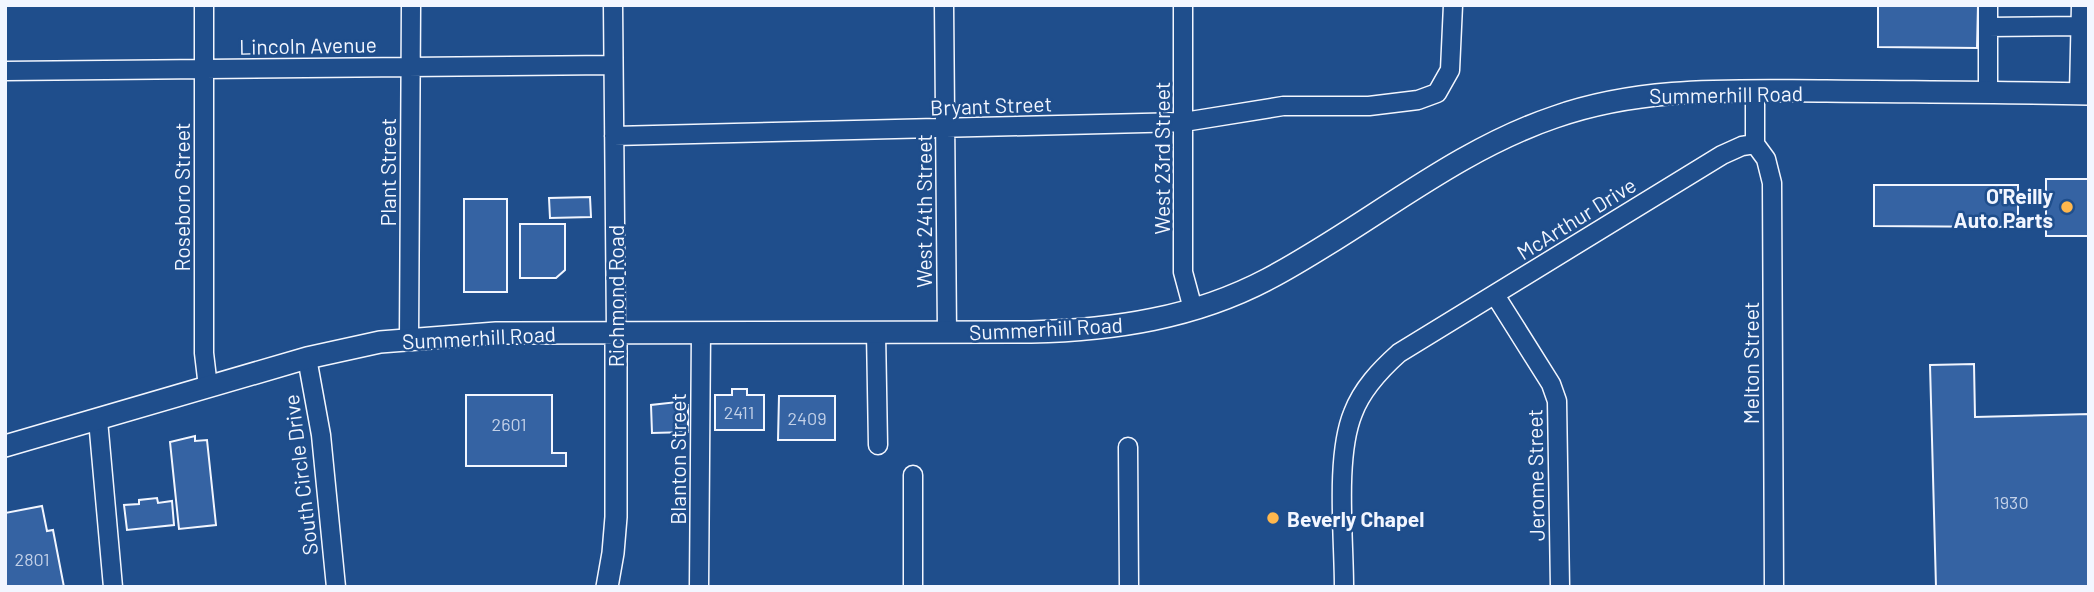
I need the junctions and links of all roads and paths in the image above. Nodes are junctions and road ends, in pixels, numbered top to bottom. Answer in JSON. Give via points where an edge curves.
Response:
{"nodes":[{"id":1,"x":204,"y":5,"type":"edge"},
{"id":2,"x":411,"y":5,"type":"edge"},
{"id":3,"x":613,"y":5,"type":"edge"},
{"id":4,"x":944,"y":5,"type":"edge"},
{"id":5,"x":1183,"y":5,"type":"edge"},
{"id":6,"x":1453,"y":5,"type":"edge"},
{"id":7,"x":1988,"y":5,"type":"edge"},
{"id":8,"x":2081,"y":5,"type":"edge"},
{"id":9,"x":2081,"y":26,"type":"junction"},
{"id":10,"x":1988,"y":27,"type":"junction"},
{"id":11,"x":612,"y":65,"type":"junction"},
{"id":12,"x":410,"y":66,"type":"junction"},
{"id":13,"x":204,"y":69,"type":"junction"},
{"id":14,"x":5,"y":71,"type":"edge"},
{"id":15,"x":1755,"y":91,"type":"junction"},
{"id":16,"x":1988,"y":92,"type":"junction"},
{"id":17,"x":2084,"y":94,"type":"edge"},
{"id":18,"x":1184,"y":122,"type":"junction"},
{"id":19,"x":945,"y":129,"type":"junction"},
{"id":20,"x":614,"y":136,"type":"junction"},
{"id":21,"x":1755,"y":144,"type":"junction"},
{"id":22,"x":1495,"y":295,"type":"junction"},
{"id":23,"x":1194,"y":309,"type":"junction"},
{"id":24,"x":616,"y":332,"type":"junction"},
{"id":25,"x":701,"y":332,"type":"junction"},
{"id":26,"x":876,"y":332,"type":"junction"},
{"id":27,"x":947,"y":332,"type":"junction"},
{"id":28,"x":410,"y":339,"type":"junction"},
{"id":29,"x":307,"y":358,"type":"junction"},
{"id":30,"x":208,"y":387,"type":"junction"},
{"id":31,"x":98,"y":420,"type":"junction"},
{"id":32,"x":878,"y":445,"type":"dead end"},
{"id":33,"x":5,"y":446,"type":"edge"},
{"id":34,"x":1128,"y":447,"type":"dead end"},
{"id":35,"x":913,"y":475,"type":"dead end"},
{"id":36,"x":113,"y":587,"type":"edge"},
{"id":37,"x":336,"y":587,"type":"edge"},
{"id":38,"x":607,"y":587,"type":"edge"},
{"id":39,"x":699,"y":587,"type":"edge"},
{"id":40,"x":913,"y":587,"type":"edge"},
{"id":41,"x":1129,"y":587,"type":"edge"},
{"id":42,"x":1344,"y":587,"type":"edge"},
{"id":43,"x":1560,"y":587,"type":"edge"},
{"id":44,"x":1773,"y":587,"type":"edge"}],
"edges":[{"from":1,"to":13,"type":"street","name":"Roseboro Street"},
{"from":2,"to":12,"type":"street","name":"Plant Street"},
{"from":3,"to":11,"type":"street","name":"Richmond Road"},
{"from":4,"to":19,"type":"street","name":"West 24th Street"},
{"from":5,"to":18,"type":"street","name":"West 23rd Street"},
{"from":6,"to":18,"type":"street","name":"Bryant Street","via":[[1450,70],[1437,93],[1369,106],[1283,106]]},
{"from":7,"to":10,"type":"street"},
{"from":8,"to":9,"type":"street"},
{"from":9,"to":10,"type":"street"},
{"from":9,"to":17,"type":"street"},
{"from":10,"to":16,"type":"street"},
{"from":11,"to":12,"type":"street","name":"Lincoln Avenue"},
{"from":11,"to":20,"type":"street","name":"Richmond Road"},
{"from":12,"to":13,"type":"street","name":"Lincoln Avenue"},
{"from":12,"to":28,"type":"street","name":"Plant Street"},
{"from":13,"to":14,"type":"street","name":"Lincoln Avenue"},
{"from":13,"to":30,"type":"street","name":"Roseboro Street","via":[[204,353]]},
{"from":15,"to":16,"type":"main road","name":"Summerhill Road"},
{"from":15,"to":21,"type":"street"},
{"from":15,"to":23,"type":"main road","name":"Summerhill Road","via":[[1638,96],[1540,122],[1467,158],[1267,279]]},
{"from":16,"to":17,"type":"main road","name":"Summerhill Road"},
{"from":18,"to":19,"type":"street","name":"Bryant Street"},
{"from":18,"to":23,"type":"street","name":"West 23rd Street","via":[[1182,272]]},
{"from":19,"to":20,"type":"street","name":"Bryant Street"},
{"from":19,"to":27,"type":"street","name":"West 24th Street"},
{"from":20,"to":24,"type":"street","name":"Richmond Road"},
{"from":21,"to":22,"type":"street","name":"McArthur Drive","via":[[1722,155]]},
{"from":21,"to":44,"type":"street","name":"Melton Street","via":[[1766,159],[1772,183]]},
{"from":22,"to":42,"type":"street","name":"McArthur Drive","via":[[1399,353],[1377,372],[1352,413],[1343,456]]},
{"from":22,"to":43,"type":"street","name":"Jerome Street","via":[[1557,401]]},
{"from":23,"to":27,"type":"main road","name":"Summerhill Road","via":[[1091,330]]},
{"from":24,"to":25,"type":"main road","name":"Summerhill Road"},
{"from":24,"to":28,"type":"main road","name":"Summerhill Road"},
{"from":24,"to":38,"type":"main road","name":"Richmond Road","via":[[616,516]]},
{"from":25,"to":26,"type":"main road","name":"Summerhill Road"},
{"from":25,"to":39,"type":"street","name":"Blanton Street"},
{"from":26,"to":27,"type":"main road","name":"Summerhill Road"},
{"from":26,"to":32,"type":"street"},
{"from":28,"to":29,"type":"main road","name":"Summerhill Road"},
{"from":29,"to":30,"type":"main road","name":"Summerhill Road"},
{"from":29,"to":37,"type":"street","name":"South Circle Drive","via":[[321,435]]},
{"from":30,"to":31,"type":"main road","name":"Summerhill Road"},
{"from":31,"to":33,"type":"main road","name":"Summerhill Road"},
{"from":31,"to":36,"type":"street"},
{"from":34,"to":41,"type":"street"},
{"from":35,"to":40,"type":"street"}]}
